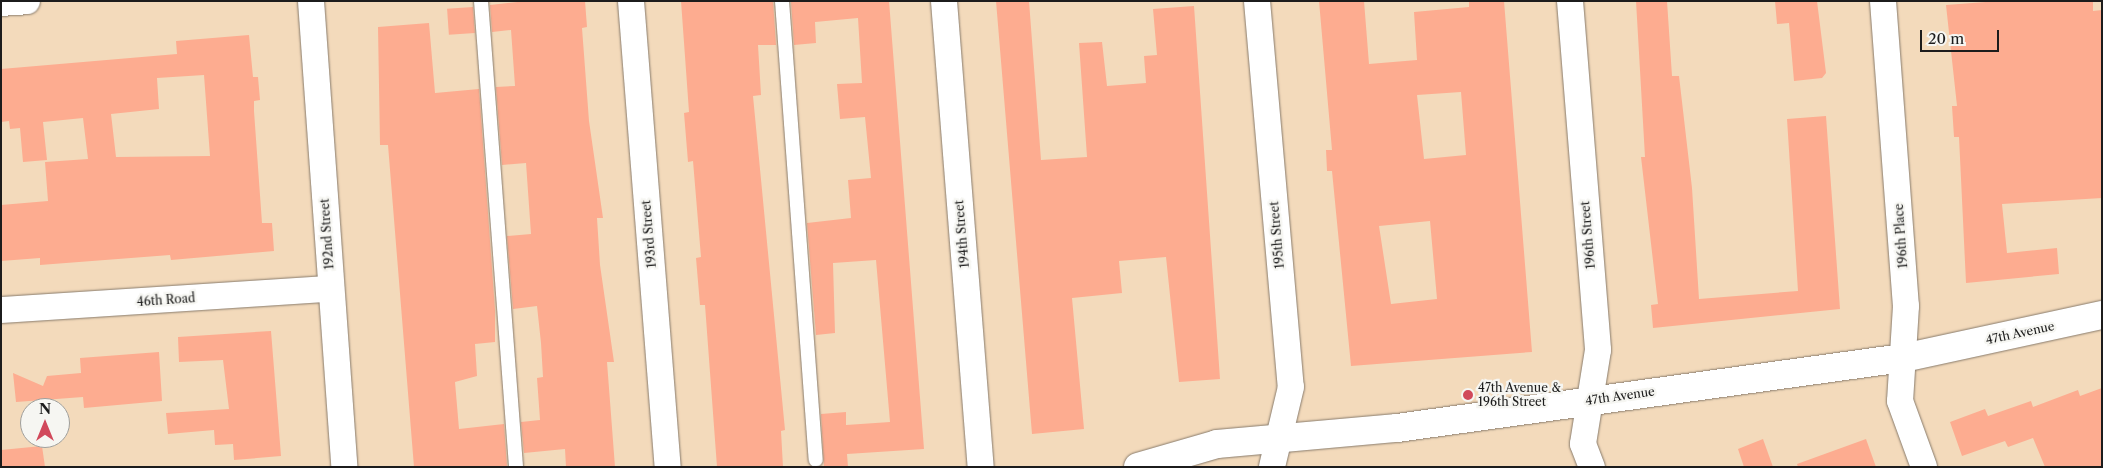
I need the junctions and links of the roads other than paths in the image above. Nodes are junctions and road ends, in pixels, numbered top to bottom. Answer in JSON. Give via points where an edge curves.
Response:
{"nodes":[{"id":1,"x":311,"y":1,"type":"edge"},
{"id":2,"x":481,"y":1,"type":"edge"},
{"id":3,"x":631,"y":1,"type":"edge"},
{"id":4,"x":782,"y":1,"type":"edge"},
{"id":5,"x":944,"y":1,"type":"edge"},
{"id":6,"x":1257,"y":1,"type":"edge"},
{"id":7,"x":1570,"y":1,"type":"edge"},
{"id":8,"x":1883,"y":1,"type":"edge"},
{"id":9,"x":330,"y":289,"type":"junction"},
{"id":10,"x":1,"y":310,"type":"edge"},
{"id":11,"x":2102,"y":315,"type":"edge"},
{"id":12,"x":1903,"y":358,"type":"junction"},
{"id":13,"x":1589,"y":400,"type":"junction"},
{"id":14,"x":1276,"y":436,"type":"junction"},
{"id":15,"x":816,"y":460,"type":"dead end"},
{"id":16,"x":344,"y":467,"type":"edge"},
{"id":17,"x":516,"y":467,"type":"edge"},
{"id":18,"x":668,"y":467,"type":"edge"},
{"id":19,"x":981,"y":467,"type":"edge"},
{"id":20,"x":1138,"y":467,"type":"edge"},
{"id":21,"x":1272,"y":467,"type":"edge"},
{"id":22,"x":1592,"y":467,"type":"edge"},
{"id":23,"x":1924,"y":467,"type":"edge"}],
"edges":[{"from":1,"to":9,"type":"street","name":"192nd Street"},
{"from":2,"to":17,"type":"lane"},
{"from":3,"to":18,"type":"street","name":"193rd Street"},
{"from":4,"to":15,"type":"lane"},
{"from":5,"to":19,"type":"street","name":"194th Street"},
{"from":6,"to":14,"type":"street","name":"195th Street","via":[[1290,387]]},
{"from":7,"to":13,"type":"street","name":"196th Street","via":[[1598,350]]},
{"from":8,"to":12,"type":"street","name":"196th Place","via":[[1906,306]]},
{"from":9,"to":10,"type":"street","name":"46th Road"},
{"from":9,"to":16,"type":"street","name":"192nd Street"},
{"from":11,"to":12,"type":"street","name":"47th Avenue"},
{"from":12,"to":13,"type":"street","name":"47th Avenue"},
{"from":12,"to":23,"type":"street","name":"196th Place","via":[[1900,400]]},
{"from":13,"to":14,"type":"street","name":"47th Avenue","via":[[1397,428]]},
{"from":13,"to":22,"type":"street","name":"196th Street","via":[[1584,444]]},
{"from":14,"to":20,"type":"street","name":"47th Avenue","via":[[1217,444]]},
{"from":14,"to":21,"type":"street","name":"195th Street"}]}
